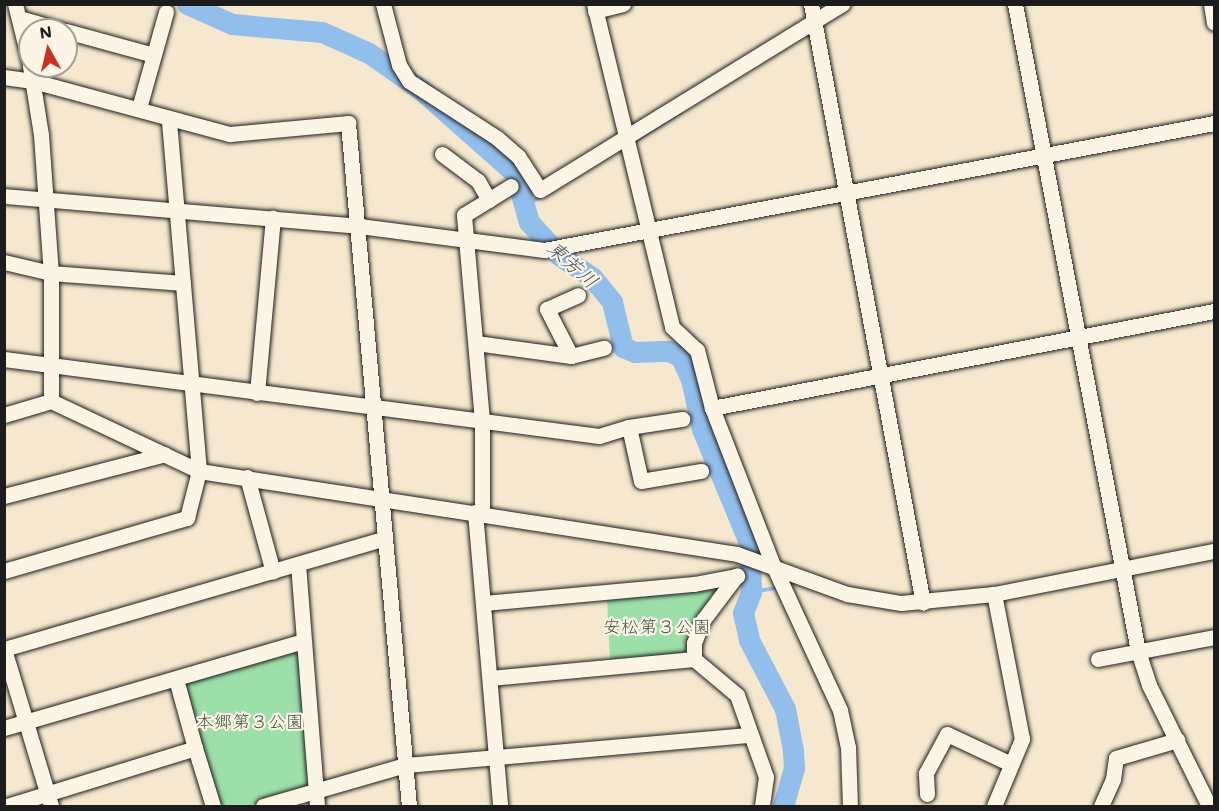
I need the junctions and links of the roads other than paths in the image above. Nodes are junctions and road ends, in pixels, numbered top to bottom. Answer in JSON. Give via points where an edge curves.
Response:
{"nodes":[{"id":1,"x":383,"y":4,"type":"edge"},
{"id":2,"x":623,"y":4,"type":"edge"},
{"id":3,"x":811,"y":4,"type":"edge"},
{"id":4,"x":842,"y":4,"type":"edge"},
{"id":5,"x":1015,"y":4,"type":"edge"},
{"id":6,"x":1211,"y":4,"type":"edge"},
{"id":7,"x":594,"y":8,"type":"edge"},
{"id":8,"x":17,"y":11,"type":"edge"},
{"id":9,"x":166,"y":12,"type":"dead end"},
{"id":10,"x":33,"y":18,"type":"edge"},
{"id":11,"x":813,"y":23,"type":"junction"},
{"id":12,"x":1215,"y":24,"type":"edge"},
{"id":13,"x":78,"y":35,"type":"edge"},
{"id":14,"x":154,"y":55,"type":"junction"},
{"id":15,"x":32,"y":78,"type":"edge"},
{"id":16,"x":54,"y":78,"type":"edge"},
{"id":17,"x":139,"y":108,"type":"junction"},
{"id":18,"x":169,"y":118,"type":"junction"},
{"id":19,"x":1215,"y":123,"type":"edge"},
{"id":20,"x":626,"y":138,"type":"junction"},
{"id":21,"x":442,"y":154,"type":"dead end"},
{"id":22,"x":1043,"y":155,"type":"junction"},
{"id":23,"x":511,"y":186,"type":"dead end"},
{"id":24,"x":846,"y":193,"type":"junction"},
{"id":25,"x":4,"y":196,"type":"edge"},
{"id":26,"x":46,"y":200,"type":"junction"},
{"id":27,"x":489,"y":200,"type":"junction"},
{"id":28,"x":177,"y":208,"type":"junction"},
{"id":29,"x":273,"y":218,"type":"junction"},
{"id":30,"x":359,"y":226,"type":"junction"},
{"id":31,"x":649,"y":231,"type":"junction"},
{"id":32,"x":466,"y":240,"type":"junction"},
{"id":33,"x":4,"y":262,"type":"edge"},
{"id":34,"x":51,"y":273,"type":"junction"},
{"id":35,"x":183,"y":282,"type":"junction"},
{"id":36,"x":578,"y":295,"type":"dead end"},
{"id":37,"x":1215,"y":311,"type":"edge"},
{"id":38,"x":1078,"y":338,"type":"junction"},
{"id":39,"x":476,"y":343,"type":"junction"},
{"id":40,"x":604,"y":348,"type":"dead end"},
{"id":41,"x":571,"y":356,"type":"junction"},
{"id":42,"x":4,"y":359,"type":"edge"},
{"id":43,"x":48,"y":365,"type":"junction"},
{"id":44,"x":879,"y":376,"type":"junction"},
{"id":45,"x":193,"y":386,"type":"junction"},
{"id":46,"x":257,"y":393,"type":"junction"},
{"id":47,"x":51,"y":401,"type":"junction"},
{"id":48,"x":712,"y":408,"type":"junction"},
{"id":49,"x":375,"y":409,"type":"junction"},
{"id":50,"x":4,"y":415,"type":"edge"},
{"id":51,"x":682,"y":419,"type":"dead end"},
{"id":52,"x":482,"y":421,"type":"junction"},
{"id":53,"x":629,"y":427,"type":"junction"},
{"id":54,"x":165,"y":454,"type":"junction"},
{"id":55,"x":199,"y":471,"type":"junction"},
{"id":56,"x":701,"y":471,"type":"dead end"},
{"id":57,"x":248,"y":477,"type":"junction"},
{"id":58,"x":4,"y":496,"type":"edge"},
{"id":59,"x":382,"y":497,"type":"junction"},
{"id":60,"x":478,"y":513,"type":"junction"},
{"id":61,"x":385,"y":538,"type":"junction"},
{"id":62,"x":1215,"y":551,"type":"edge"},
{"id":63,"x":740,"y":554,"type":"junction"},
{"id":64,"x":767,"y":563,"type":"junction"},
{"id":65,"x":298,"y":564,"type":"junction"},
{"id":66,"x":1123,"y":570,"type":"junction"},
{"id":67,"x":4,"y":571,"type":"edge"},
{"id":68,"x":273,"y":572,"type":"junction"},
{"id":69,"x":737,"y":576,"type":"junction"},
{"id":70,"x":994,"y":594,"type":"junction"},
{"id":71,"x":484,"y":603,"type":"junction"},
{"id":72,"x":923,"y":603,"type":"junction"},
{"id":73,"x":1215,"y":637,"type":"edge"},
{"id":74,"x":303,"y":641,"type":"junction"},
{"id":75,"x":5,"y":649,"type":"edge"},
{"id":76,"x":1138,"y":651,"type":"junction"},
{"id":77,"x":694,"y":659,"type":"junction"},
{"id":78,"x":1098,"y":659,"type":"dead end"},
{"id":79,"x":490,"y":678,"type":"junction"},
{"id":80,"x":176,"y":679,"type":"junction"},
{"id":81,"x":28,"y":721,"type":"junction"},
{"id":82,"x":4,"y":728,"type":"edge"},
{"id":83,"x":749,"y":735,"type":"junction"},
{"id":84,"x":1177,"y":740,"type":"junction"},
{"id":85,"x":195,"y":748,"type":"junction"},
{"id":86,"x":498,"y":759,"type":"junction"},
{"id":87,"x":1011,"y":764,"type":"junction"},
{"id":88,"x":405,"y":765,"type":"junction"},
{"id":89,"x":316,"y":791,"type":"junction"},
{"id":90,"x":927,"y":794,"type":"dead end"},
{"id":91,"x":50,"y":801,"type":"edge"},
{"id":92,"x":7,"y":807,"type":"edge"},
{"id":93,"x":213,"y":807,"type":"edge"},
{"id":94,"x":263,"y":807,"type":"edge"},
{"id":95,"x":317,"y":807,"type":"edge"},
{"id":96,"x":409,"y":807,"type":"edge"},
{"id":97,"x":501,"y":807,"type":"edge"},
{"id":98,"x":762,"y":807,"type":"edge"},
{"id":99,"x":850,"y":807,"type":"edge"},
{"id":100,"x":994,"y":807,"type":"edge"},
{"id":101,"x":1101,"y":807,"type":"edge"},
{"id":102,"x":1209,"y":807,"type":"edge"}],
"edges":[{"from":1,"to":20,"type":"street","via":[[399,65],[409,81],[497,138],[518,156],[540,190]]},
{"from":2,"to":7,"type":"street"},
{"from":3,"to":11,"type":"street"},
{"from":4,"to":11,"type":"street"},
{"from":5,"to":22,"type":"street"},
{"from":6,"to":12,"type":"street"},
{"from":7,"to":20,"type":"street"},
{"from":8,"to":10,"type":"street"},
{"from":9,"to":14,"type":"street"},
{"from":11,"to":20,"type":"street"},
{"from":11,"to":24,"type":"street"},
{"from":13,"to":14,"type":"street"},
{"from":14,"to":17,"type":"street"},
{"from":15,"to":26,"type":"street"},
{"from":16,"to":17,"type":"street"},
{"from":17,"to":18,"type":"street"},
{"from":18,"to":28,"type":"street"},
{"from":18,"to":30,"type":"street","via":[[230,134],[348,123]]},
{"from":19,"to":22,"type":"street"},
{"from":20,"to":31,"type":"street"},
{"from":21,"to":27,"type":"street","via":[[478,181]]},
{"from":22,"to":24,"type":"street"},
{"from":22,"to":38,"type":"street"},
{"from":23,"to":27,"type":"street"},
{"from":24,"to":31,"type":"street"},
{"from":24,"to":44,"type":"street"},
{"from":25,"to":26,"type":"street"},
{"from":26,"to":28,"type":"street"},
{"from":26,"to":34,"type":"street"},
{"from":27,"to":32,"type":"street","via":[[464,215]]},
{"from":28,"to":29,"type":"street"},
{"from":28,"to":35,"type":"street"},
{"from":29,"to":30,"type":"street"},
{"from":29,"to":46,"type":"street"},
{"from":30,"to":32,"type":"street"},
{"from":30,"to":49,"type":"street"},
{"from":31,"to":32,"type":"street","via":[[544,250]]},
{"from":31,"to":48,"type":"street","via":[[672,327],[697,350]]},
{"from":32,"to":39,"type":"street"},
{"from":33,"to":34,"type":"street"},
{"from":34,"to":35,"type":"street"},
{"from":34,"to":43,"type":"street"},
{"from":35,"to":45,"type":"street"},
{"from":36,"to":41,"type":"street","via":[[547,309]]},
{"from":37,"to":38,"type":"street"},
{"from":38,"to":44,"type":"street"},
{"from":38,"to":66,"type":"street"},
{"from":39,"to":41,"type":"street"},
{"from":39,"to":52,"type":"street"},
{"from":40,"to":41,"type":"street"},
{"from":42,"to":43,"type":"street"},
{"from":43,"to":45,"type":"street"},
{"from":43,"to":47,"type":"street"},
{"from":44,"to":48,"type":"street"},
{"from":44,"to":72,"type":"street"},
{"from":45,"to":46,"type":"street"},
{"from":45,"to":55,"type":"street"},
{"from":46,"to":49,"type":"street"},
{"from":47,"to":50,"type":"street"},
{"from":47,"to":54,"type":"street"},
{"from":48,"to":64,"type":"street"},
{"from":49,"to":52,"type":"street"},
{"from":49,"to":59,"type":"street"},
{"from":51,"to":53,"type":"street"},
{"from":52,"to":53,"type":"street","via":[[599,436]]},
{"from":52,"to":60,"type":"street"},
{"from":53,"to":56,"type":"street","via":[[641,481]]},
{"from":54,"to":55,"type":"street"},
{"from":54,"to":58,"type":"street"},
{"from":55,"to":57,"type":"street"},
{"from":55,"to":67,"type":"street","via":[[188,518]]},
{"from":57,"to":59,"type":"street"},
{"from":57,"to":68,"type":"street"},
{"from":59,"to":60,"type":"street"},
{"from":59,"to":61,"type":"street"},
{"from":60,"to":63,"type":"street"},
{"from":60,"to":71,"type":"street"},
{"from":61,"to":65,"type":"street"},
{"from":61,"to":88,"type":"street"},
{"from":62,"to":66,"type":"street"},
{"from":63,"to":64,"type":"street"},
{"from":63,"to":69,"type":"street"},
{"from":64,"to":72,"type":"street","via":[[847,594]]},
{"from":64,"to":99,"type":"street","via":[[845,724]]},
{"from":65,"to":68,"type":"street"},
{"from":65,"to":74,"type":"street"},
{"from":66,"to":70,"type":"street"},
{"from":66,"to":76,"type":"street"},
{"from":68,"to":75,"type":"street"},
{"from":69,"to":71,"type":"street","via":[[694,584]]},
{"from":69,"to":77,"type":"street","via":[[703,620],[694,643]]},
{"from":70,"to":72,"type":"street"},
{"from":70,"to":87,"type":"street","via":[[1022,739]]},
{"from":71,"to":79,"type":"street"},
{"from":73,"to":76,"type":"street"},
{"from":74,"to":80,"type":"street"},
{"from":74,"to":89,"type":"street"},
{"from":75,"to":81,"type":"street"},
{"from":76,"to":78,"type":"street"},
{"from":76,"to":84,"type":"street","via":[[1149,685]]},
{"from":77,"to":79,"type":"street"},
{"from":77,"to":83,"type":"street","via":[[737,695]]},
{"from":79,"to":86,"type":"street"},
{"from":80,"to":81,"type":"street"},
{"from":80,"to":85,"type":"street"},
{"from":81,"to":82,"type":"street"},
{"from":81,"to":91,"type":"street"},
{"from":83,"to":86,"type":"street"},
{"from":83,"to":98,"type":"street","via":[[766,777]]},
{"from":84,"to":101,"type":"street","via":[[1116,758],[1113,779]]},
{"from":84,"to":102,"type":"street"},
{"from":85,"to":91,"type":"street"},
{"from":85,"to":93,"type":"street"},
{"from":86,"to":88,"type":"street"},
{"from":86,"to":97,"type":"street"},
{"from":87,"to":90,"type":"street","via":[[947,734],[926,772]]},
{"from":87,"to":100,"type":"street"},
{"from":88,"to":89,"type":"street"},
{"from":88,"to":96,"type":"street"},
{"from":89,"to":94,"type":"street"},
{"from":89,"to":95,"type":"street"},
{"from":91,"to":92,"type":"street"}]}
